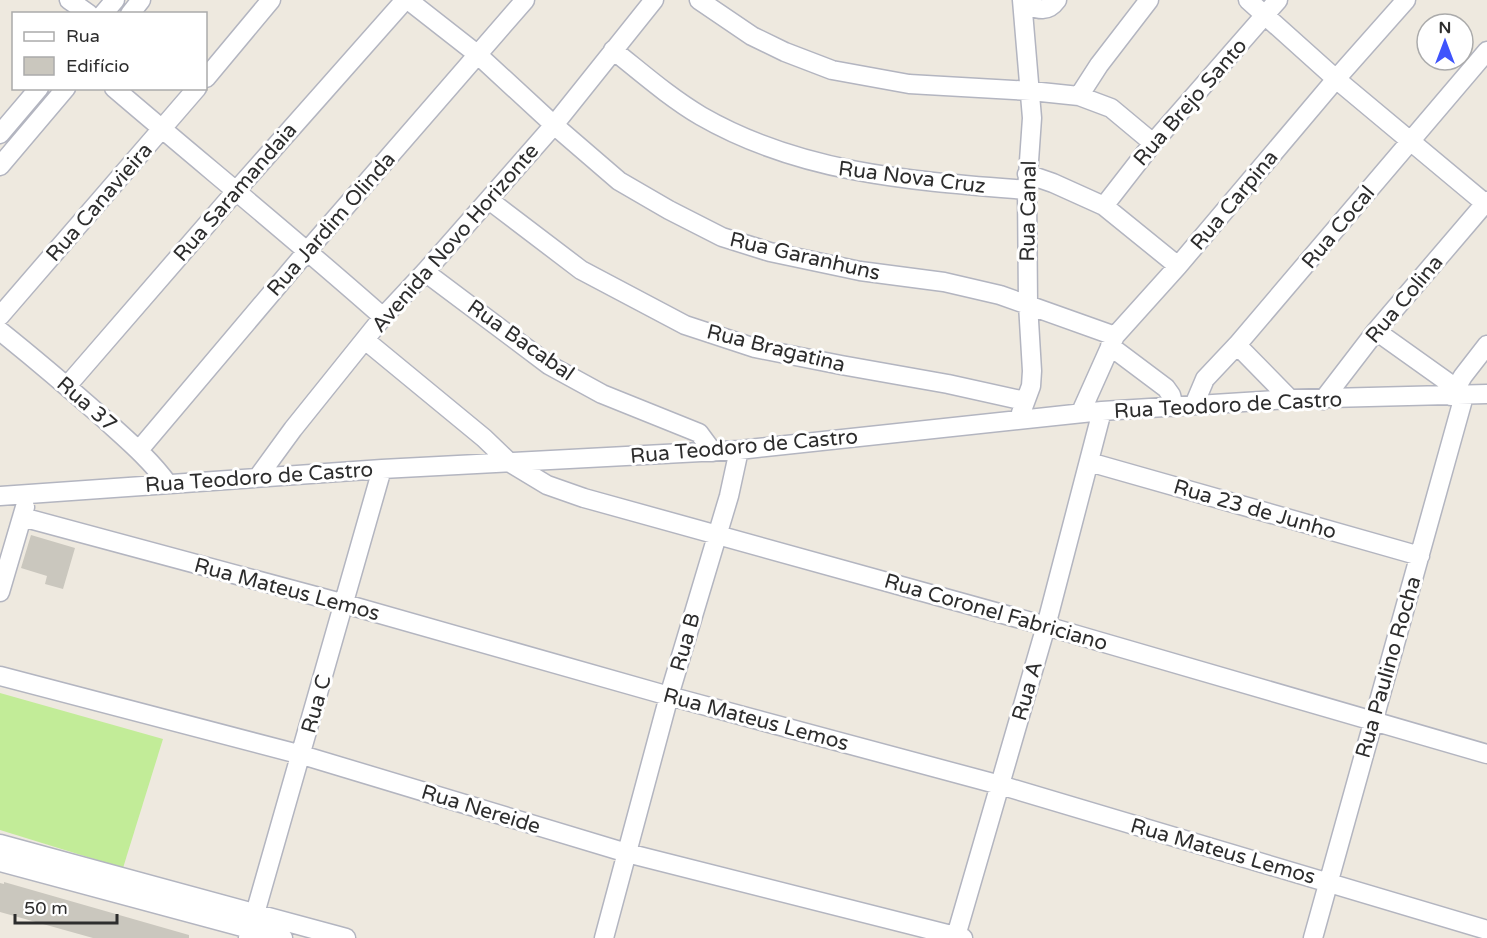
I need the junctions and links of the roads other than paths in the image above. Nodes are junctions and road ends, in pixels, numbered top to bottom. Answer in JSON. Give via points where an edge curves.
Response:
{"nodes":[{"id":1,"x":69,"y":0,"type":"edge"},
{"id":2,"x":115,"y":0,"type":"edge"},
{"id":3,"x":141,"y":0,"type":"edge"},
{"id":4,"x":271,"y":0,"type":"edge"},
{"id":5,"x":407,"y":0,"type":"edge"},
{"id":6,"x":525,"y":0,"type":"edge"},
{"id":7,"x":654,"y":0,"type":"edge"},
{"id":8,"x":699,"y":0,"type":"edge"},
{"id":9,"x":1057,"y":0,"type":"edge"},
{"id":10,"x":1149,"y":0,"type":"edge"},
{"id":11,"x":1248,"y":0,"type":"edge"},
{"id":12,"x":1278,"y":0,"type":"edge"},
{"id":13,"x":1406,"y":0,"type":"edge"},
{"id":14,"x":1022,"y":2,"type":"edge"},
{"id":15,"x":86,"y":12,"type":"edge"},
{"id":16,"x":106,"y":12,"type":"edge"},
{"id":17,"x":132,"y":12,"type":"edge"},
{"id":18,"x":1265,"y":15,"type":"junction"},
{"id":19,"x":613,"y":50,"type":"junction"},
{"id":20,"x":1487,"y":51,"type":"edge"},
{"id":21,"x":477,"y":54,"type":"junction"},
{"id":22,"x":207,"y":77,"type":"edge"},
{"id":23,"x":1336,"y":79,"type":"junction"},
{"id":24,"x":37,"y":90,"type":"edge"},
{"id":25,"x":64,"y":90,"type":"edge"},
{"id":26,"x":116,"y":90,"type":"edge"},
{"id":27,"x":195,"y":90,"type":"edge"},
{"id":28,"x":1030,"y":91,"type":"junction"},
{"id":29,"x":1079,"y":96,"type":"junction"},
{"id":30,"x":554,"y":125,"type":"junction"},
{"id":31,"x":162,"y":129,"type":"junction"},
{"id":32,"x":0,"y":134,"type":"edge"},
{"id":33,"x":1412,"y":141,"type":"junction"},
{"id":34,"x":1153,"y":142,"type":"junction"},
{"id":35,"x":0,"y":166,"type":"edge"},
{"id":36,"x":1027,"y":182,"type":"junction"},
{"id":37,"x":234,"y":192,"type":"junction"},
{"id":38,"x":489,"y":200,"type":"junction"},
{"id":39,"x":1486,"y":203,"type":"edge"},
{"id":40,"x":1104,"y":206,"type":"junction"},
{"id":41,"x":308,"y":250,"type":"junction"},
{"id":42,"x":1178,"y":266,"type":"junction"},
{"id":43,"x":425,"y":272,"type":"junction"},
{"id":44,"x":1028,"y":304,"type":"junction"},
{"id":45,"x":0,"y":316,"type":"edge"},
{"id":46,"x":384,"y":317,"type":"junction"},
{"id":47,"x":0,"y":331,"type":"edge"},
{"id":48,"x":1376,"y":331,"type":"junction"},
{"id":49,"x":365,"y":340,"type":"junction"},
{"id":50,"x":1112,"y":341,"type":"junction"},
{"id":51,"x":1237,"y":345,"type":"junction"},
{"id":52,"x":1487,"y":345,"type":"edge"},
{"id":53,"x":67,"y":386,"type":"junction"},
{"id":54,"x":1457,"y":393,"type":"junction"},
{"id":55,"x":1487,"y":394,"type":"edge"},
{"id":56,"x":1290,"y":399,"type":"junction"},
{"id":57,"x":1323,"y":400,"type":"junction"},
{"id":58,"x":1025,"y":401,"type":"junction"},
{"id":59,"x":1194,"y":405,"type":"junction"},
{"id":60,"x":1174,"y":407,"type":"junction"},
{"id":61,"x":1102,"y":411,"type":"junction"},
{"id":62,"x":1081,"y":412,"type":"junction"},
{"id":63,"x":1019,"y":420,"type":"junction"},
{"id":64,"x":139,"y":450,"type":"junction"},
{"id":65,"x":739,"y":450,"type":"junction"},
{"id":66,"x":713,"y":452,"type":"junction"},
{"id":67,"x":509,"y":462,"type":"junction"},
{"id":68,"x":1089,"y":462,"type":"junction"},
{"id":69,"x":382,"y":469,"type":"junction"},
{"id":70,"x":258,"y":477,"type":"junction"},
{"id":71,"x":168,"y":483,"type":"junction"},
{"id":72,"x":28,"y":494,"type":"junction"},
{"id":73,"x":0,"y":496,"type":"edge"},
{"id":74,"x":22,"y":517,"type":"junction"},
{"id":75,"x":716,"y":533,"type":"junction"},
{"id":76,"x":1420,"y":556,"type":"junction"},
{"id":77,"x":0,"y":592,"type":"edge"},
{"id":78,"x":345,"y":604,"type":"junction"},
{"id":79,"x":1046,"y":626,"type":"junction"},
{"id":80,"x":0,"y":676,"type":"edge"},
{"id":81,"x":669,"y":696,"type":"junction"},
{"id":82,"x":1372,"y":720,"type":"junction"},
{"id":83,"x":1487,"y":754,"type":"edge"},
{"id":84,"x":302,"y":755,"type":"junction"},
{"id":85,"x":1000,"y":785,"type":"junction"},
{"id":86,"x":0,"y":844,"type":"edge"},
{"id":87,"x":627,"y":853,"type":"junction"},
{"id":88,"x":0,"y":862,"type":"edge"},
{"id":89,"x":1330,"y":882,"type":"junction"},
{"id":90,"x":251,"y":927,"type":"edge"},
{"id":91,"x":1487,"y":930,"type":"edge"},
{"id":92,"x":960,"y":937,"type":"edge"},
{"id":93,"x":283,"y":938,"type":"edge"},
{"id":94,"x":346,"y":938,"type":"edge"},
{"id":95,"x":604,"y":938,"type":"edge"},
{"id":96,"x":1313,"y":938,"type":"edge"}],
"edges":[{"from":1,"to":15,"type":"street"},
{"from":2,"to":16,"type":"street"},
{"from":3,"to":17,"type":"street"},
{"from":4,"to":22,"type":"street"},
{"from":5,"to":21,"type":"street","name":"Rua Garanhuns"},
{"from":5,"to":37,"type":"street","name":"Rua Saramandaia"},
{"from":6,"to":21,"type":"street","name":"Rua Jardim Olinda"},
{"from":7,"to":19,"type":"street","name":"Avenida Novo Horizonte"},
{"from":8,"to":28,"type":"street","via":[[752,36],[832,70],[909,84]]},
{"from":9,"to":14,"type":"street","via":[[1044,10]]},
{"from":10,"to":29,"type":"street"},
{"from":11,"to":18,"type":"street"},
{"from":12,"to":18,"type":"street","name":"Rua Brejo Santo"},
{"from":13,"to":23,"type":"street","name":"Rua Carpina"},
{"from":14,"to":28,"type":"street","name":"Rua Canal"},
{"from":18,"to":23,"type":"street"},
{"from":18,"to":34,"type":"street","name":"Rua Brejo Santo"},
{"from":19,"to":30,"type":"street","name":"Avenida Novo Horizonte"},
{"from":19,"to":36,"type":"street","name":"Rua Nova Cruz","via":[[701,116],[788,154],[881,176]]},
{"from":20,"to":33,"type":"street","name":"Rua Cocal"},
{"from":21,"to":30,"type":"street","name":"Rua Garanhuns"},
{"from":21,"to":41,"type":"street","name":"Rua Jardim Olinda"},
{"from":23,"to":33,"type":"street"},
{"from":23,"to":42,"type":"street","name":"Rua Carpina"},
{"from":24,"to":32,"type":"street"},
{"from":25,"to":35,"type":"street"},
{"from":26,"to":31,"type":"street"},
{"from":27,"to":31,"type":"street","name":"Rua Canavieira"},
{"from":28,"to":29,"type":"street"},
{"from":28,"to":36,"type":"street","name":"Rua Canal"},
{"from":29,"to":34,"type":"street","via":[[1111,108]]},
{"from":30,"to":38,"type":"street","name":"Avenida Novo Horizonte"},
{"from":30,"to":44,"type":"street","name":"Rua Garanhuns","via":[[619,181],[722,237],[770,252],[860,271],[944,282]]},
{"from":31,"to":37,"type":"street"},
{"from":31,"to":45,"type":"street","name":"Rua Canavieira"},
{"from":33,"to":39,"type":"street"},
{"from":33,"to":51,"type":"street","name":"Rua Cocal"},
{"from":34,"to":40,"type":"street","name":"Rua Brejo Santo"},
{"from":36,"to":40,"type":"street","name":"Rua Nova Cruz","via":[[1053,183]]},
{"from":36,"to":44,"type":"street","name":"Rua Canal"},
{"from":37,"to":41,"type":"street"},
{"from":37,"to":53,"type":"street","name":"Rua Saramandaia"},
{"from":38,"to":43,"type":"street","name":"Avenida Novo Horizonte"},
{"from":38,"to":58,"type":"street","name":"Rua Bragatina","via":[[581,270],[685,325],[754,348]]},
{"from":39,"to":48,"type":"street","name":"Rua Colina"},
{"from":40,"to":42,"type":"street","name":"Rua Nova Cruz"},
{"from":41,"to":46,"type":"street"},
{"from":41,"to":64,"type":"street","name":"Rua Jardim Olinda"},
{"from":42,"to":50,"type":"street","name":"Rua Carpina"},
{"from":43,"to":46,"type":"street","name":"Avenida Novo Horizonte"},
{"from":43,"to":66,"type":"street","name":"Rua Bacabal","via":[[549,364],[602,394],[699,433]]},
{"from":44,"to":50,"type":"street","name":"Rua Garanhuns"},
{"from":44,"to":58,"type":"street","name":"Rua Canal","via":[[1032,371]]},
{"from":46,"to":49,"type":"street","name":"Avenida Novo Horizonte"},
{"from":47,"to":53,"type":"street","name":"Rua 37"},
{"from":48,"to":54,"type":"street"},
{"from":48,"to":57,"type":"street","name":"Rua Colina"},
{"from":49,"to":67,"type":"street","name":"Rua Coronel Fabriciano"},
{"from":49,"to":70,"type":"street","name":"Avenida Novo Horizonte"},
{"from":50,"to":60,"type":"street","name":"Rua Garanhuns","via":[[1166,388]]},
{"from":50,"to":62,"type":"street","name":"Rua Carpina"},
{"from":51,"to":56,"type":"street"},
{"from":51,"to":59,"type":"street","name":"Rua Cocal","via":[[1205,379]]},
{"from":52,"to":54,"type":"street","name":"Rua Paulino Rocha","via":[[1473,361]]},
{"from":53,"to":64,"type":"street","name":"Rua 37"},
{"from":54,"to":55,"type":"street","name":"Rua Teodoro de Castro"},
{"from":54,"to":57,"type":"street","name":"Rua Teodoro de Castro"},
{"from":54,"to":76,"type":"street","name":"Rua Paulino Rocha"},
{"from":56,"to":57,"type":"street","name":"Rua Teodoro de Castro"},
{"from":56,"to":59,"type":"street","name":"Rua Teodoro de Castro"},
{"from":58,"to":63,"type":"street","name":"Rua Canal"},
{"from":59,"to":60,"type":"street","name":"Rua Teodoro de Castro"},
{"from":60,"to":61,"type":"street","name":"Rua Teodoro de Castro"},
{"from":61,"to":62,"type":"street","name":"Rua Teodoro de Castro"},
{"from":61,"to":68,"type":"street","name":"Rua A"},
{"from":62,"to":63,"type":"street","name":"Rua Teodoro de Castro"},
{"from":63,"to":65,"type":"street","name":"Rua Teodoro de Castro"},
{"from":64,"to":71,"type":"street","name":"Rua 37"},
{"from":65,"to":66,"type":"street","name":"Rua Teodoro de Castro"},
{"from":65,"to":75,"type":"street","name":"Rua B"},
{"from":66,"to":67,"type":"street","name":"Rua Teodoro de Castro"},
{"from":67,"to":69,"type":"street","name":"Rua Teodoro de Castro"},
{"from":67,"to":75,"type":"street","name":"Rua Coronel Fabriciano","via":[[547,485],[575,495]]},
{"from":68,"to":76,"type":"street","name":"Rua 23 de Junho"},
{"from":68,"to":79,"type":"street","name":"Rua A"},
{"from":69,"to":70,"type":"street","name":"Rua Teodoro de Castro"},
{"from":69,"to":78,"type":"street","name":"Rua C"},
{"from":70,"to":71,"type":"street","name":"Rua Teodoro de Castro"},
{"from":71,"to":72,"type":"street","name":"Rua Teodoro de Castro"},
{"from":72,"to":73,"type":"street","name":"Rua Teodoro de Castro"},
{"from":72,"to":74,"type":"street"},
{"from":74,"to":77,"type":"street"},
{"from":74,"to":78,"type":"street","name":"Rua Mateus Lemos"},
{"from":75,"to":79,"type":"street","name":"Rua Coronel Fabriciano"},
{"from":75,"to":81,"type":"street","name":"Rua B"},
{"from":76,"to":82,"type":"street","name":"Rua Paulino Rocha"},
{"from":78,"to":81,"type":"street","name":"Rua Mateus Lemos"},
{"from":78,"to":84,"type":"street","name":"Rua C"},
{"from":79,"to":82,"type":"street","name":"Rua Coronel Fabriciano"},
{"from":79,"to":85,"type":"street","name":"Rua A"},
{"from":80,"to":84,"type":"street","name":"Rua Nereide"},
{"from":81,"to":85,"type":"street","name":"Rua Mateus Lemos"},
{"from":81,"to":87,"type":"street","name":"Rua B"},
{"from":82,"to":83,"type":"street","name":"Rua Coronel Fabriciano"},
{"from":82,"to":89,"type":"street","name":"Rua Paulino Rocha"},
{"from":84,"to":87,"type":"street","name":"Rua Nereide"},
{"from":84,"to":90,"type":"street","name":"Rua C"},
{"from":85,"to":89,"type":"street","name":"Rua Mateus Lemos"},
{"from":85,"to":92,"type":"street","name":"Rua A"},
{"from":86,"to":90,"type":"street"},
{"from":87,"to":92,"type":"street","name":"Rua Nereide"},
{"from":87,"to":95,"type":"street","name":"Rua B"},
{"from":88,"to":90,"type":"street"},
{"from":89,"to":91,"type":"street","name":"Rua Mateus Lemos"},
{"from":89,"to":96,"type":"street","name":"Rua Paulino Rocha"},
{"from":90,"to":93,"type":"street"},
{"from":90,"to":94,"type":"street"}]}
